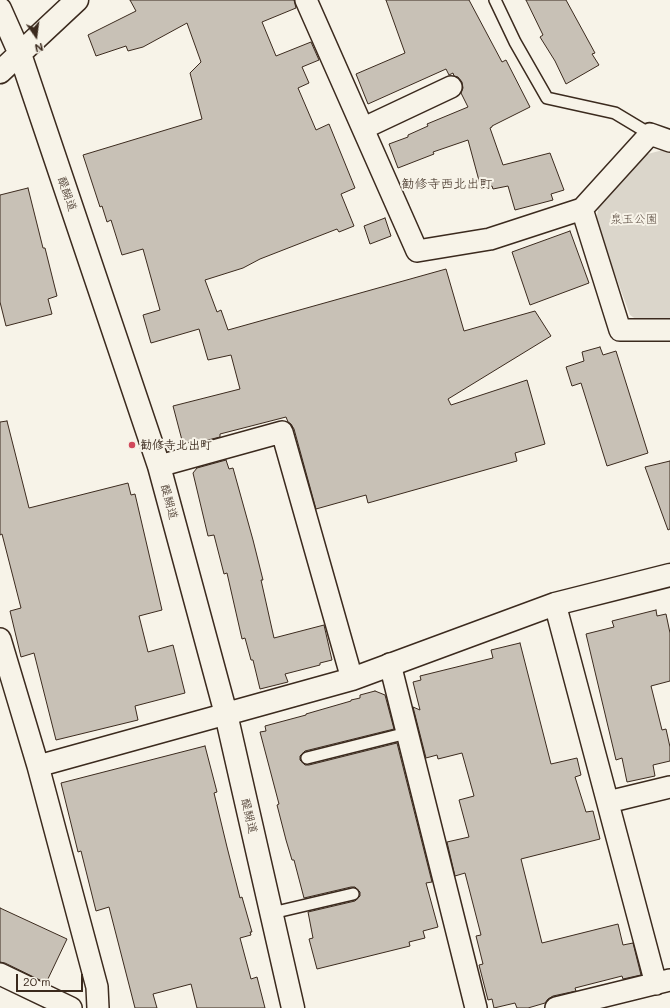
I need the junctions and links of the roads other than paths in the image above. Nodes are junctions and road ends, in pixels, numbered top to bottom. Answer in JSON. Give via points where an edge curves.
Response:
{"nodes":[{"id":1,"x":77,"y":0,"type":"edge"},
{"id":2,"x":306,"y":0,"type":"edge"},
{"id":3,"x":495,"y":0,"type":"edge"},
{"id":4,"x":0,"y":9,"type":"edge"},
{"id":5,"x":20,"y":54,"type":"junction"},
{"id":6,"x":0,"y":72,"type":"edge"},
{"id":7,"x":451,"y":87,"type":"dead end"},
{"id":8,"x":364,"y":128,"type":"junction"},
{"id":9,"x":650,"y":134,"type":"junction"},
{"id":10,"x":670,"y":141,"type":"edge"},
{"id":11,"x":582,"y":208,"type":"junction"},
{"id":12,"x":670,"y":330,"type":"edge"},
{"id":13,"x":159,"y":466,"type":"junction"},
{"id":14,"x":670,"y":575,"type":"edge"},
{"id":15,"x":555,"y":604,"type":"junction"},
{"id":16,"x":0,"y":639,"type":"edge"},
{"id":17,"x":390,"y":664,"type":"junction"},
{"id":18,"x":352,"y":679,"type":"junction"},
{"id":19,"x":226,"y":714,"type":"junction"},
{"id":20,"x":407,"y":733,"type":"junction"},
{"id":21,"x":307,"y":758,"type":"dead end"},
{"id":22,"x":38,"y":766,"type":"junction"},
{"id":23,"x":670,"y":787,"type":"edge"},
{"id":24,"x":608,"y":802,"type":"junction"},
{"id":25,"x":353,"y":894,"type":"dead end"},
{"id":26,"x":272,"y":913,"type":"junction"},
{"id":27,"x":0,"y":974,"type":"edge"},
{"id":28,"x":663,"y":982,"type":"edge"},
{"id":29,"x":70,"y":1008,"type":"edge"},
{"id":30,"x":98,"y":1008,"type":"edge"},
{"id":31,"x":293,"y":1008,"type":"edge"},
{"id":32,"x":476,"y":1008,"type":"edge"},
{"id":33,"x":556,"y":1008,"type":"edge"}],
"edges":[{"from":1,"to":5,"type":"main road"},
{"from":2,"to":8,"type":"street"},
{"from":3,"to":9,"type":"lane","via":[[515,42],[547,98],[615,113]]},
{"from":4,"to":5,"type":"main road","name":"醍醐道"},
{"from":5,"to":6,"type":"main road"},
{"from":5,"to":13,"type":"main road","name":"醍醐道"},
{"from":7,"to":8,"type":"street"},
{"from":8,"to":11,"type":"street","via":[[417,251],[490,239]]},
{"from":9,"to":10,"type":"street"},
{"from":9,"to":11,"type":"street"},
{"from":11,"to":12,"type":"street","via":[[620,330]]},
{"from":13,"to":18,"type":"street","via":[[282,432]]},
{"from":13,"to":19,"type":"main road","name":"醍醐道"},
{"from":14,"to":15,"type":"main road"},
{"from":15,"to":17,"type":"main road"},
{"from":15,"to":24,"type":"street"},
{"from":16,"to":22,"type":"street"},
{"from":17,"to":18,"type":"main road"},
{"from":17,"to":20,"type":"street"},
{"from":18,"to":19,"type":"main road"},
{"from":19,"to":22,"type":"street"},
{"from":19,"to":26,"type":"main road","name":"醍醐道"},
{"from":20,"to":21,"type":"lane"},
{"from":20,"to":32,"type":"street"},
{"from":22,"to":30,"type":"street","via":[[97,987]]},
{"from":23,"to":24,"type":"street"},
{"from":24,"to":28,"type":"street"},
{"from":25,"to":26,"type":"lane"},
{"from":26,"to":31,"type":"main road","name":"醍醐道"},
{"from":27,"to":29,"type":"street"},
{"from":28,"to":33,"type":"street"}]}
